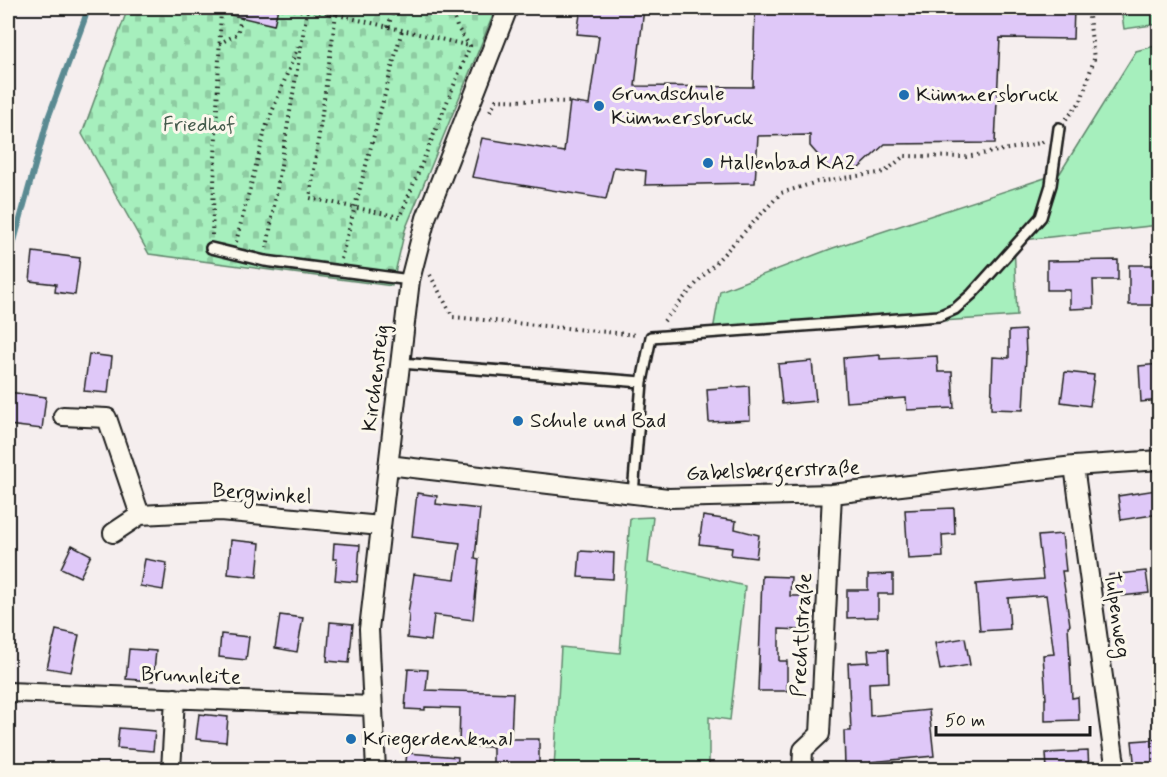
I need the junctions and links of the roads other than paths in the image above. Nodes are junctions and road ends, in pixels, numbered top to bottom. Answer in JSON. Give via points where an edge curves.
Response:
{"nodes":[{"id":1,"x":508,"y":8,"type":"edge"},
{"id":2,"x":1059,"y":128,"type":"road end"},
{"id":3,"x":211,"y":248,"type":"road end"},
{"id":4,"x":410,"y":280,"type":"junction"},
{"id":5,"x":401,"y":363,"type":"junction"},
{"id":6,"x":642,"y":382,"type":"junction"},
{"id":7,"x":63,"y":416,"type":"dead end"},
{"id":8,"x":1160,"y":460,"type":"edge"},
{"id":9,"x":388,"y":465,"type":"junction"},
{"id":10,"x":1074,"y":466,"type":"junction"},
{"id":11,"x":633,"y":494,"type":"junction"},
{"id":12,"x":832,"y":495,"type":"junction"},
{"id":13,"x":140,"y":515,"type":"junction"},
{"id":14,"x":381,"y":526,"type":"junction"},
{"id":15,"x":113,"y":534,"type":"dead end"},
{"id":16,"x":8,"y":692,"type":"edge"},
{"id":17,"x":176,"y":698,"type":"junction"},
{"id":18,"x":373,"y":706,"type":"junction"},
{"id":19,"x":171,"y":770,"type":"edge"},
{"id":20,"x":376,"y":770,"type":"edge"},
{"id":21,"x":802,"y":770,"type":"edge"},
{"id":22,"x":1117,"y":770,"type":"edge"}],
"edges":[{"from":1,"to":4,"type":"street","name":"Kirchensteig","via":[[426,218]]},
{"from":2,"to":6,"type":"lane","via":[[1051,185],[1041,217],[955,309],[939,316],[651,336]]},
{"from":3,"to":4,"type":"lane","via":[[265,261]]},
{"from":4,"to":5,"type":"street","name":"Kirchensteig"},
{"from":5,"to":6,"type":"lane"},
{"from":5,"to":9,"type":"street","name":"Kirchensteig"},
{"from":6,"to":11,"type":"lane"},
{"from":7,"to":13,"type":"street","via":[[107,418]]},
{"from":8,"to":10,"type":"street","name":"Gabelsbergerstraße"},
{"from":9,"to":11,"type":"street","name":"Gabelsbergerstraße"},
{"from":9,"to":14,"type":"street","name":"Kirchensteig"},
{"from":10,"to":12,"type":"street","name":"Gabelsbergerstraße"},
{"from":10,"to":22,"type":"street","name":"Tulpenweg"},
{"from":11,"to":12,"type":"street","name":"Gabelsbergerstraße","via":[[668,498]]},
{"from":12,"to":21,"type":"street","name":"Prechtlstraße","via":[[820,734],[803,750]]},
{"from":13,"to":14,"type":"street","name":"Bergwinkel","via":[[220,511]]},
{"from":13,"to":15,"type":"street"},
{"from":14,"to":18,"type":"street","name":"Kirchensteig","via":[[369,629]]},
{"from":16,"to":17,"type":"street","name":"Brunnleite"},
{"from":17,"to":18,"type":"street","name":"Brunnleite"},
{"from":17,"to":19,"type":"street"},
{"from":18,"to":20,"type":"street","name":"Kirchensteig"}]}
